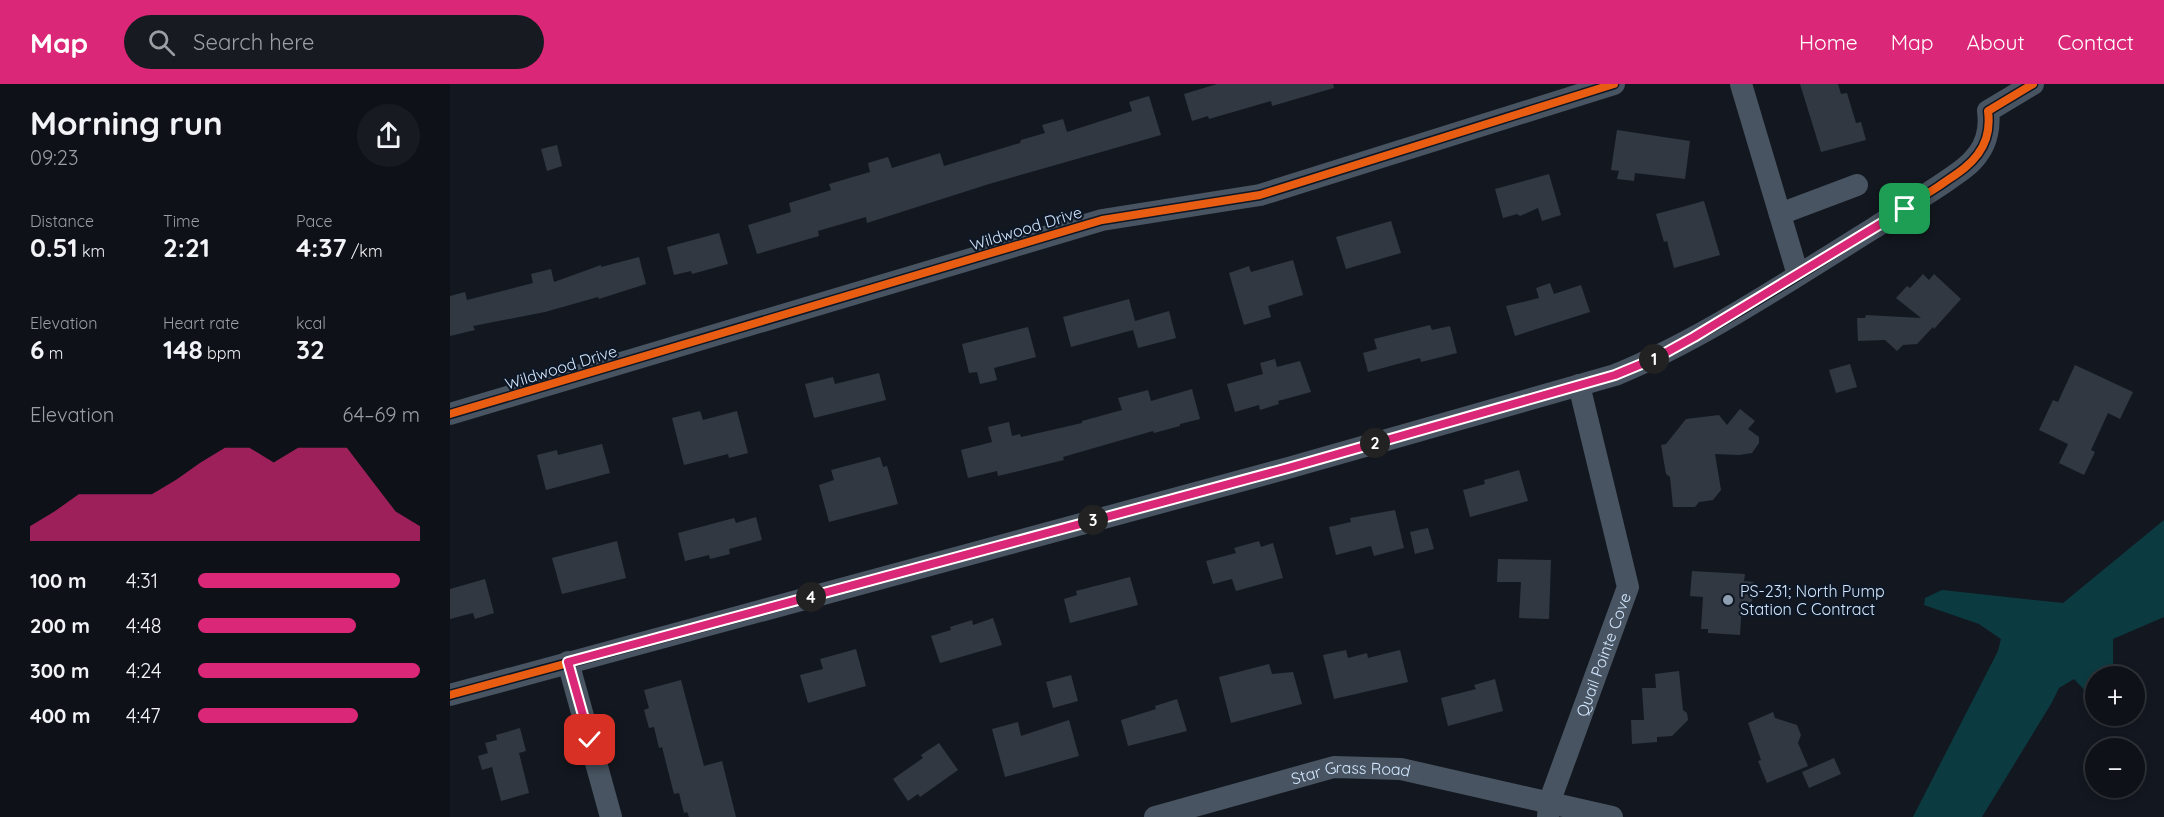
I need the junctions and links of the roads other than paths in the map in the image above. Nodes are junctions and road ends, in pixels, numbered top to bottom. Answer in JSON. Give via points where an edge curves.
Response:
{"nodes":[{"id":1,"x":1614,"y":84,"type":"edge"},
{"id":2,"x":1741,"y":84,"type":"edge"},
{"id":3,"x":2033,"y":84,"type":"edge"},
{"id":4,"x":1857,"y":185,"type":"dead end"},
{"id":5,"x":1780,"y":214,"type":"junction"},
{"id":6,"x":1797,"y":275,"type":"junction"},
{"id":7,"x":1579,"y":385,"type":"junction"},
{"id":8,"x":450,"y":414,"type":"edge"},
{"id":9,"x":568,"y":662,"type":"junction"},
{"id":10,"x":450,"y":695,"type":"edge"},
{"id":11,"x":1549,"y":810,"type":"edge"},
{"id":12,"x":611,"y":817,"type":"edge"},
{"id":13,"x":1155,"y":817,"type":"edge"},
{"id":14,"x":1612,"y":817,"type":"edge"}],
"edges":[{"from":1,"to":8,"type":"street","name":"Wildwood Drive","via":[[1260,195],[1102,220]]},
{"from":2,"to":5,"type":"street"},
{"from":3,"to":6,"type":"street","via":[[1988,111],[1986,138],[1967,167]]},
{"from":4,"to":5,"type":"street"},
{"from":5,"to":6,"type":"street"},
{"from":6,"to":7,"type":"street","via":[[1656,358]]},
{"from":7,"to":9,"type":"street","via":[[1277,471]]},
{"from":7,"to":11,"type":"street","name":"Quail Pointe Cove","via":[[1628,587]]},
{"from":9,"to":10,"type":"street"},
{"from":9,"to":12,"type":"street"},
{"from":11,"to":13,"type":"street","name":"Star Grass Road","via":[[1401,769],[1334,767]]},
{"from":11,"to":14,"type":"street","name":"Star Grass Road"}]}
